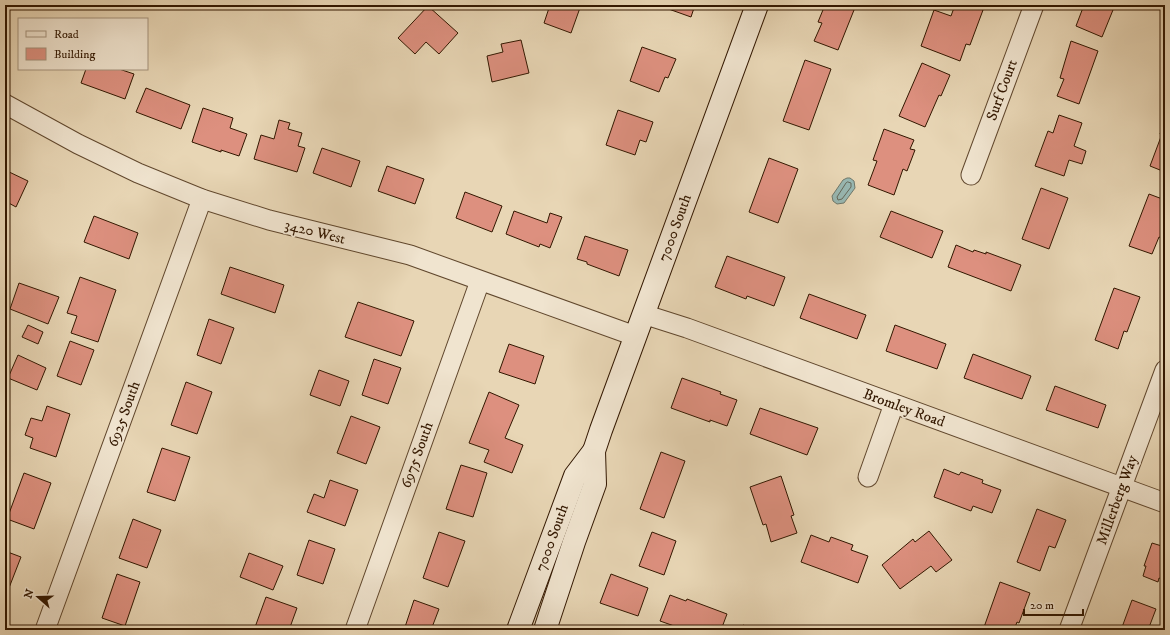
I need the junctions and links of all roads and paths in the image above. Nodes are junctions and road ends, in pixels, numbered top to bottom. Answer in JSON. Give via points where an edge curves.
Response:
{"nodes":[{"id":1,"x":756,"y":5,"type":"edge"},
{"id":2,"x":1034,"y":5,"type":"edge"},
{"id":3,"x":5,"y":104,"type":"edge"},
{"id":4,"x":971,"y":175,"type":"dead end"},
{"id":5,"x":202,"y":199,"type":"junction"},
{"id":6,"x":480,"y":280,"type":"junction"},
{"id":7,"x":643,"y":314,"type":"junction"},
{"id":8,"x":635,"y":336,"type":"junction"},
{"id":9,"x":1165,"y":370,"type":"edge"},
{"id":10,"x":894,"y":404,"type":"junction"},
{"id":11,"x":594,"y":452,"type":"junction"},
{"id":12,"x":868,"y":477,"type":"dead end"},
{"id":13,"x":1122,"y":486,"type":"junction"},
{"id":14,"x":1165,"y":503,"type":"edge"},
{"id":15,"x":45,"y":630,"type":"edge"},
{"id":16,"x":355,"y":630,"type":"edge"},
{"id":17,"x":518,"y":630,"type":"edge"},
{"id":18,"x":545,"y":630,"type":"edge"},
{"id":19,"x":1069,"y":630,"type":"edge"}],
"edges":[{"from":1,"to":7,"type":"main road","name":"7000 South"},
{"from":2,"to":4,"type":"street","name":"Surf Court"},
{"from":3,"to":5,"type":"street","name":"3420 West","via":[[138,173]]},
{"from":5,"to":6,"type":"street","name":"3420 West","via":[[269,220],[410,255]]},
{"from":5,"to":15,"type":"street","name":"6925 South"},
{"from":6,"to":8,"type":"street","name":"3420 West"},
{"from":6,"to":16,"type":"street","name":"6975 South"},
{"from":7,"to":8,"type":"main road","name":"7000 South"},
{"from":7,"to":10,"type":"street","name":"Bromley Road","via":[[694,330]]},
{"from":8,"to":11,"type":"main road","name":"7000 South"},
{"from":9,"to":13,"type":"street","name":"Millerberg Way"},
{"from":10,"to":12,"type":"street"},
{"from":10,"to":13,"type":"street","name":"Bromley Road"},
{"from":11,"to":17,"type":"main road","name":"7000 South","via":[[575,476]]},
{"from":11,"to":18,"type":"main road","name":"7000 South","via":[[595,484]]},
{"from":13,"to":14,"type":"street","name":"Bromley Road"},
{"from":13,"to":19,"type":"street","name":"Millerberg Way"}]}
